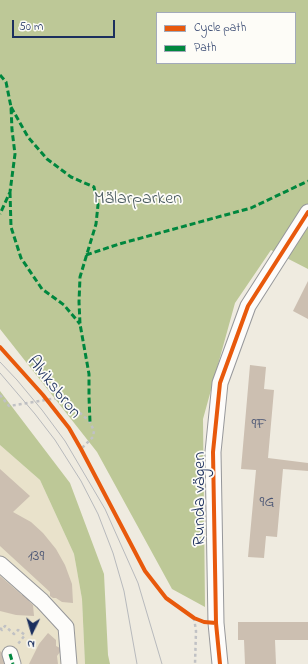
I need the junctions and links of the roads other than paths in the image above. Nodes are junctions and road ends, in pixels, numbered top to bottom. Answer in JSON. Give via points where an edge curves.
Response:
{"nodes":[{"id":1,"x":308,"y":212,"type":"edge"},
{"id":2,"x":0,"y":564,"type":"edge"},
{"id":3,"x":69,"y":664,"type":"edge"},
{"id":4,"x":220,"y":664,"type":"edge"}],
"edges":[{"from":1,"to":4,"type":"street","name":"Runda vägen","via":[[248,306],[220,383],[213,452],[216,623]]},
{"from":2,"to":3,"type":"street","via":[[42,601],[66,627]]}]}
